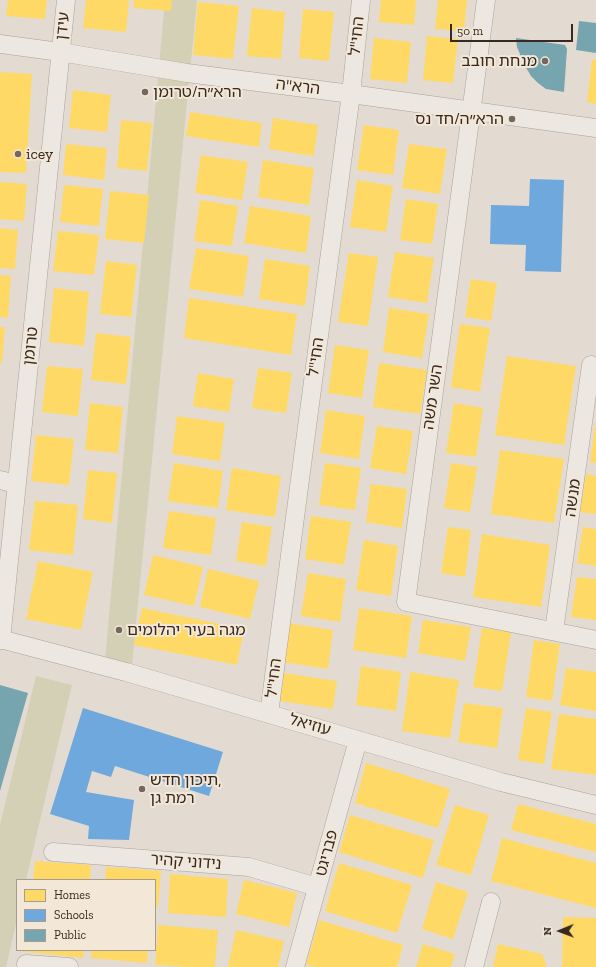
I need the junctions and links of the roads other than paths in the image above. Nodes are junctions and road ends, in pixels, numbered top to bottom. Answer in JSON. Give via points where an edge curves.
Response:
{"nodes":[{"id":1,"x":66,"y":0,"type":"edge"},
{"id":2,"x":361,"y":0,"type":"edge"},
{"id":3,"x":486,"y":0,"type":"edge"},
{"id":4,"x":0,"y":44,"type":"edge"},
{"id":5,"x":60,"y":52,"type":"junction"},
{"id":6,"x":351,"y":94,"type":"junction"},
{"id":7,"x":471,"y":110,"type":"junction"},
{"id":8,"x":596,"y":128,"type":"edge"},
{"id":9,"x":591,"y":365,"type":"dead end"},
{"id":10,"x":9,"y":482,"type":"edge"},
{"id":11,"x":554,"y":631,"type":"junction"},
{"id":12,"x":1,"y":640,"type":"edge"},
{"id":13,"x":596,"y":640,"type":"edge"},
{"id":14,"x":269,"y":714,"type":"junction"},
{"id":15,"x":358,"y":740,"type":"junction"},
{"id":16,"x":596,"y":805,"type":"edge"},
{"id":17,"x":53,"y":852,"type":"dead end"},
{"id":18,"x":317,"y":887,"type":"junction"},
{"id":19,"x":491,"y":902,"type":"dead end"},
{"id":20,"x":26,"y":964,"type":"dead end"},
{"id":21,"x":69,"y":967,"type":"edge"},
{"id":22,"x":295,"y":967,"type":"edge"},
{"id":23,"x":474,"y":967,"type":"edge"}],
"edges":[{"from":1,"to":5,"type":"street","name":"עידן"},
{"from":2,"to":6,"type":"street","name":"החי\"ל"},
{"from":3,"to":7,"type":"street","name":"השר משה"},
{"from":4,"to":5,"type":"street","name":"הרא\"ה"},
{"from":5,"to":6,"type":"street","name":"הרא\"ה","via":[[187,73]]},
{"from":5,"to":10,"type":"street","name":"טרומן"},
{"from":6,"to":7,"type":"street","name":"הרא\"ה"},
{"from":6,"to":14,"type":"street","name":"החי\"ל"},
{"from":7,"to":8,"type":"street","name":"הרא\"ה"},
{"from":7,"to":11,"type":"street","name":"השר משה","via":[[406,602]]},
{"from":9,"to":11,"type":"street","name":"מנשה"},
{"from":10,"to":12,"type":"street","name":"טרומן"},
{"from":11,"to":13,"type":"street","name":"השר משה"},
{"from":12,"to":14,"type":"street","name":"עוזיאל","via":[[119,670]]},
{"from":14,"to":15,"type":"street","name":"עוזיאל"},
{"from":15,"to":16,"type":"street","name":"עוזיאל","via":[[501,782]]},
{"from":15,"to":18,"type":"street","name":"פבריגט"},
{"from":17,"to":18,"type":"street","name":"נידוני קהיר","via":[[249,867]]},
{"from":18,"to":22,"type":"street","name":"פבריגט"},
{"from":19,"to":23,"type":"street"},
{"from":20,"to":21,"type":"street"}]}
